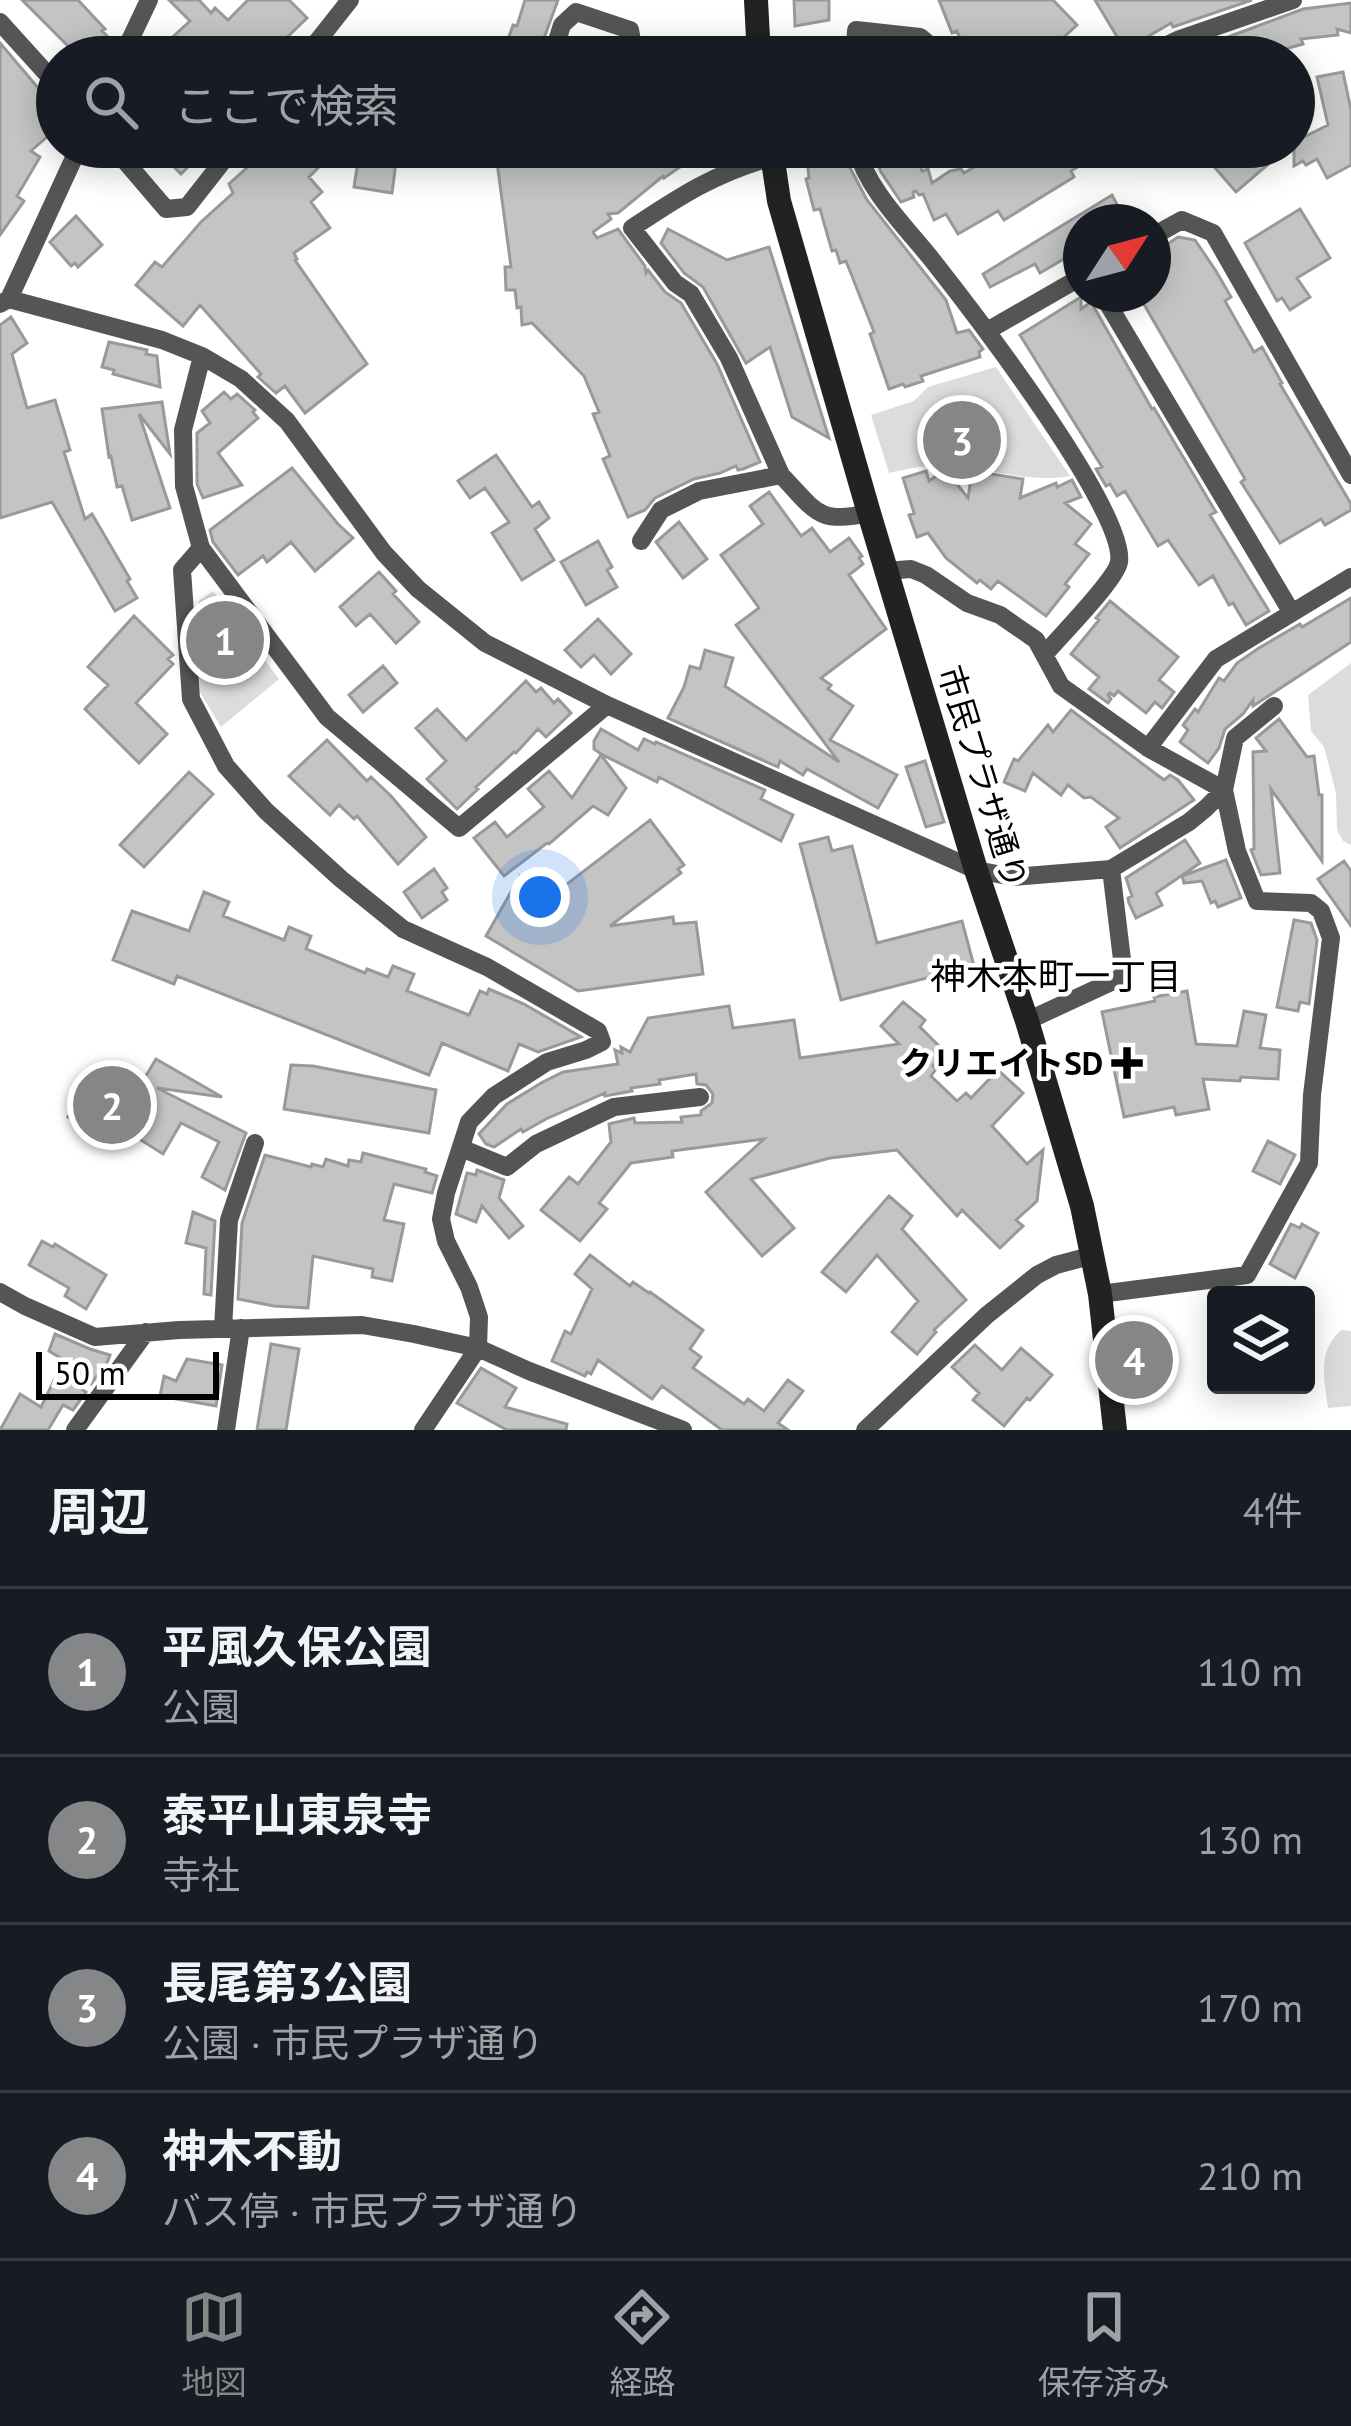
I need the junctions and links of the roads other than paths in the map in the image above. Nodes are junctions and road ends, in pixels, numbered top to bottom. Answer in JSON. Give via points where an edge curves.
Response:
{"nodes":[{"id":1,"x":149,"y":0,"type":"edge"},
{"id":2,"x":350,"y":0,"type":"edge"},
{"id":3,"x":756,"y":0,"type":"edge"},
{"id":4,"x":1293,"y":0,"type":"edge"},
{"id":5,"x":0,"y":22,"type":"edge"},
{"id":6,"x":132,"y":36,"type":"edge"},
{"id":7,"x":322,"y":36,"type":"edge"},
{"id":8,"x":559,"y":36,"type":"edge"},
{"id":9,"x":631,"y":36,"type":"edge"},
{"id":10,"x":758,"y":36,"type":"edge"},
{"id":11,"x":856,"y":36,"type":"edge"},
{"id":12,"x":909,"y":36,"type":"edge"},
{"id":13,"x":1189,"y":36,"type":"edge"},
{"id":14,"x":36,"y":62,"type":"edge"},
{"id":15,"x":69,"y":168,"type":"edge"},
{"id":16,"x":130,"y":168,"type":"edge"},
{"id":17,"x":218,"y":168,"type":"edge"},
{"id":18,"x":733,"y":168,"type":"edge"},
{"id":19,"x":774,"y":168,"type":"edge"},
{"id":20,"x":866,"y":168,"type":"edge"},
{"id":21,"x":1171,"y":226,"type":"edge"},
{"id":22,"x":1063,"y":287,"type":"edge"},
{"id":23,"x":4,"y":301,"type":"edge"},
{"id":24,"x":1113,"y":312,"type":"edge"},
{"id":25,"x":987,"y":331,"type":"junction"},
{"id":26,"x":202,"y":356,"type":"junction"},
{"id":27,"x":781,"y":475,"type":"junction"},
{"id":28,"x":1351,"y":475,"type":"edge"},
{"id":29,"x":869,"y":513,"type":"junction"},
{"id":30,"x":640,"y":541,"type":"dead end"},
{"id":31,"x":201,"y":548,"type":"junction"},
{"id":32,"x":886,"y":571,"type":"junction"},
{"id":33,"x":1351,"y":578,"type":"edge"},
{"id":34,"x":1292,"y":613,"type":"junction"},
{"id":35,"x":1045,"y":655,"type":"junction"},
{"id":36,"x":607,"y":705,"type":"junction"},
{"id":37,"x":1274,"y":706,"type":"dead end"},
{"id":38,"x":1148,"y":748,"type":"junction"},
{"id":39,"x":1224,"y":790,"type":"junction"},
{"id":40,"x":1111,"y":869,"type":"junction"},
{"id":41,"x":976,"y":870,"type":"junction"},
{"id":42,"x":1027,"y":1021,"type":"junction"},
{"id":43,"x":700,"y":1097,"type":"dead end"},
{"id":44,"x":255,"y":1143,"type":"dead end"},
{"id":45,"x":461,"y":1148,"type":"junction"},
{"id":46,"x":1094,"y":1255,"type":"junction"},
{"id":47,"x":0,"y":1292,"type":"edge"},
{"id":48,"x":1100,"y":1294,"type":"junction"},
{"id":49,"x":232,"y":1329,"type":"junction"},
{"id":50,"x":146,"y":1332,"type":"junction"},
{"id":51,"x":478,"y":1348,"type":"junction"},
{"id":52,"x":75,"y":1430,"type":"edge"},
{"id":53,"x":226,"y":1430,"type":"edge"},
{"id":54,"x":423,"y":1430,"type":"edge"},
{"id":55,"x":683,"y":1430,"type":"edge"},
{"id":56,"x":865,"y":1430,"type":"edge"},
{"id":57,"x":1115,"y":1430,"type":"edge"}],
"edges":[{"from":1,"to":6,"type":"street"},
{"from":2,"to":7,"type":"street"},
{"from":3,"to":10,"type":"street"},
{"from":4,"to":13,"type":"street"},
{"from":5,"to":14,"type":"street"},
{"from":8,"to":9,"type":"street","via":[[576,12]]},
{"from":11,"to":12,"type":"street"},
{"from":15,"to":23,"type":"street"},
{"from":16,"to":17,"type":"street","via":[[166,209],[187,207]]},
{"from":18,"to":27,"type":"street","via":[[632,228],[691,294]]},
{"from":19,"to":29,"type":"street","name":"市民プラザ通り"},
{"from":20,"to":25,"type":"street"},
{"from":21,"to":28,"type":"street","via":[[1181,220],[1213,233]]},
{"from":22,"to":25,"type":"street"},
{"from":23,"to":26,"type":"street"},
{"from":24,"to":34,"type":"street"},
{"from":25,"to":35,"type":"street","via":[[1094,489],[1120,548],[1118,569]]},
{"from":26,"to":31,"type":"street","via":[[183,430],[184,486]]},
{"from":26,"to":36,"type":"street","via":[[287,421],[384,553],[449,617]]},
{"from":27,"to":29,"type":"street","via":[[820,516]]},
{"from":27,"to":30,"type":"street","via":[[700,491],[661,510]]},
{"from":29,"to":32,"type":"street","name":"市民プラザ通り"},
{"from":31,"to":36,"type":"street","via":[[327,717],[459,828]]},
{"from":31,"to":45,"type":"street","via":[[182,570],[191,699],[226,766],[266,812],[403,929],[598,1031],[602,1042],[548,1062],[494,1096],[469,1122]]},
{"from":32,"to":35,"type":"street","via":[[926,575],[1000,615]]},
{"from":32,"to":41,"type":"street","name":"市民プラザ通り"},
{"from":33,"to":34,"type":"street"},
{"from":34,"to":38,"type":"street","via":[[1216,659]]},
{"from":35,"to":38,"type":"street","via":[[1061,686]]},
{"from":36,"to":41,"type":"street"},
{"from":37,"to":39,"type":"street","via":[[1235,738]]},
{"from":38,"to":39,"type":"street"},
{"from":39,"to":40,"type":"street","via":[[1189,822]]},
{"from":39,"to":48,"type":"street","via":[[1257,901],[1311,903],[1331,938],[1310,1163],[1247,1275]]},
{"from":40,"to":41,"type":"street","via":[[1013,877]]},
{"from":40,"to":42,"type":"street","via":[[1124,976]]},
{"from":41,"to":42,"type":"street","name":"市民プラザ通り"},
{"from":42,"to":46,"type":"street","name":"市民プラザ通り"},
{"from":43,"to":45,"type":"street","via":[[614,1107],[507,1167]]},
{"from":44,"to":49,"type":"street","via":[[229,1220]]},
{"from":45,"to":51,"type":"street","via":[[440,1219],[474,1302]]},
{"from":46,"to":48,"type":"street","name":"市民プラザ通り"},
{"from":46,"to":56,"type":"street","via":[[1037,1275]]},
{"from":47,"to":50,"type":"street","via":[[94,1336]]},
{"from":48,"to":57,"type":"street","name":"市民プラザ通り"},
{"from":49,"to":50,"type":"street"},
{"from":49,"to":51,"type":"street","via":[[362,1325]]},
{"from":49,"to":53,"type":"street"},
{"from":50,"to":52,"type":"street"},
{"from":51,"to":54,"type":"street"},
{"from":51,"to":55,"type":"street"}]}
